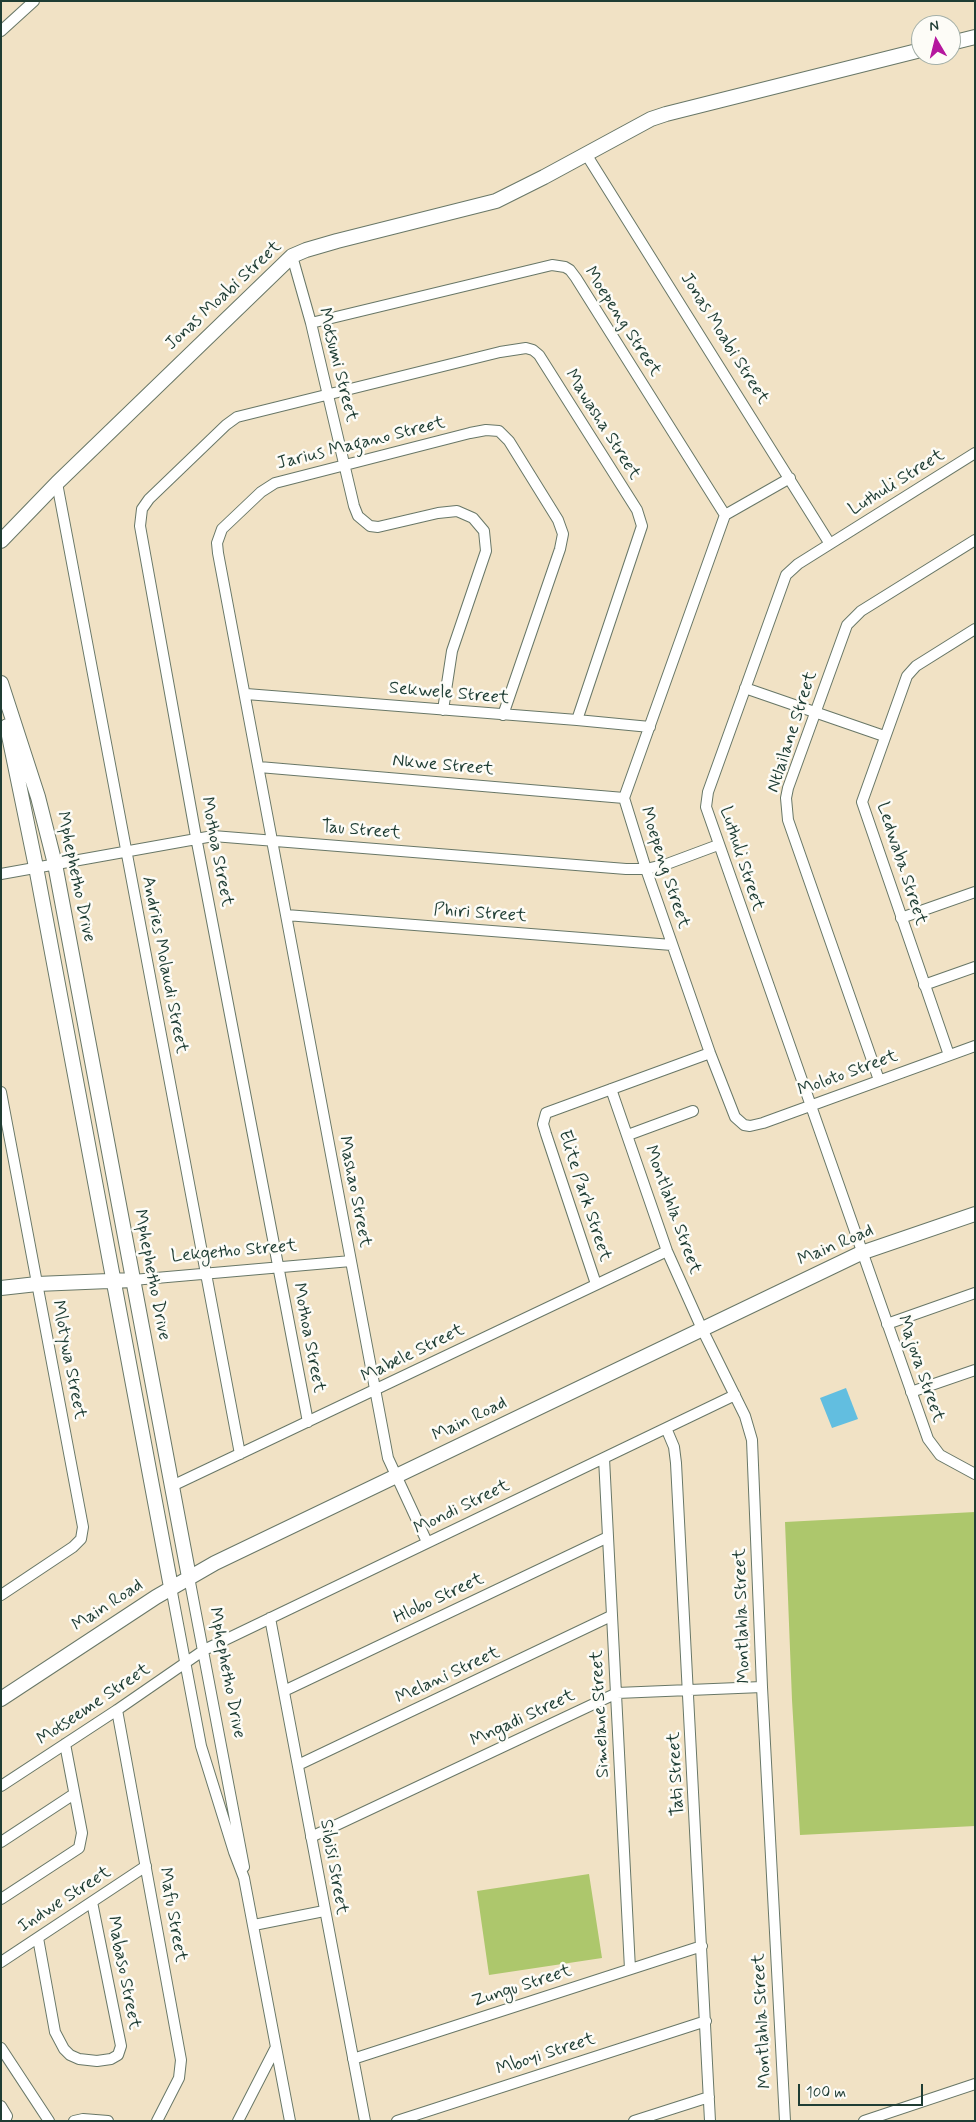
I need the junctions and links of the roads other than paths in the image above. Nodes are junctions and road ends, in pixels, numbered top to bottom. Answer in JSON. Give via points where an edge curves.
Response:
{"nodes":[{"id":1,"x":34,"y":1,"type":"edge"},
{"id":2,"x":1,"y":31,"type":"edge"},
{"id":3,"x":975,"y":37,"type":"edge"},
{"id":4,"x":961,"y":40,"type":"edge"},
{"id":5,"x":911,"y":53,"type":"edge"},
{"id":6,"x":586,"y":154,"type":"junction"},
{"id":7,"x":292,"y":256,"type":"junction"},
{"id":8,"x":311,"y":323,"type":"junction"},
{"id":9,"x":327,"y":394,"type":"junction"},
{"id":10,"x":975,"y":453,"type":"edge"},
{"id":11,"x":345,"y":465,"type":"junction"},
{"id":12,"x":790,"y":478,"type":"junction"},
{"id":13,"x":56,"y":483,"type":"junction"},
{"id":14,"x":725,"y":516,"type":"junction"},
{"id":15,"x":975,"y":540,"type":"edge"},
{"id":16,"x":1,"y":541,"type":"edge"},
{"id":17,"x":830,"y":544,"type":"junction"},
{"id":18,"x":975,"y":629,"type":"edge"},
{"id":19,"x":1,"y":683,"type":"edge"},
{"id":20,"x":745,"y":688,"type":"junction"},
{"id":21,"x":1,"y":690,"type":"edge"},
{"id":22,"x":246,"y":694,"type":"junction"},
{"id":23,"x":443,"y":710,"type":"junction"},
{"id":24,"x":815,"y":713,"type":"junction"},
{"id":25,"x":503,"y":715,"type":"junction"},
{"id":26,"x":577,"y":720,"type":"junction"},
{"id":27,"x":650,"y":728,"type":"junction"},
{"id":28,"x":884,"y":736,"type":"junction"},
{"id":29,"x":259,"y":767,"type":"junction"},
{"id":30,"x":624,"y":798,"type":"junction"},
{"id":31,"x":196,"y":837,"type":"junction"},
{"id":32,"x":271,"y":840,"type":"junction"},
{"id":33,"x":718,"y":845,"type":"junction"},
{"id":34,"x":126,"y":850,"type":"junction"},
{"id":35,"x":55,"y":864,"type":"junction"},
{"id":36,"x":36,"y":867,"type":"junction"},
{"id":37,"x":646,"y":869,"type":"junction"},
{"id":38,"x":1,"y":874,"type":"edge"},
{"id":39,"x":975,"y":892,"type":"edge"},
{"id":40,"x":286,"y":915,"type":"junction"},
{"id":41,"x":901,"y":918,"type":"junction"},
{"id":42,"x":672,"y":945,"type":"junction"},
{"id":43,"x":975,"y":968,"type":"edge"},
{"id":44,"x":924,"y":985,"type":"junction"},
{"id":45,"x":975,"y":1046,"type":"edge"},
{"id":46,"x":710,"y":1054,"type":"junction"},
{"id":47,"x":949,"y":1055,"type":"junction"},
{"id":48,"x":879,"y":1080,"type":"junction"},
{"id":49,"x":611,"y":1089,"type":"junction"},
{"id":50,"x":1,"y":1092,"type":"edge"},
{"id":51,"x":810,"y":1105,"type":"junction"},
{"id":52,"x":693,"y":1111,"type":"dead end"},
{"id":53,"x":735,"y":1117,"type":"joint"},
{"id":54,"x":628,"y":1135,"type":"junction"},
{"id":55,"x":975,"y":1214,"type":"edge"},
{"id":56,"x":667,"y":1251,"type":"junction"},
{"id":57,"x":861,"y":1253,"type":"junction"},
{"id":58,"x":351,"y":1261,"type":"junction"},
{"id":59,"x":278,"y":1268,"type":"junction"},
{"id":60,"x":205,"y":1272,"type":"junction"},
{"id":61,"x":133,"y":1280,"type":"junction"},
{"id":62,"x":113,"y":1282,"type":"junction"},
{"id":63,"x":37,"y":1284,"type":"junction"},
{"id":64,"x":596,"y":1284,"type":"junction"},
{"id":65,"x":1,"y":1288,"type":"edge"},
{"id":66,"x":975,"y":1293,"type":"edge"},
{"id":67,"x":887,"y":1324,"type":"junction"},
{"id":68,"x":702,"y":1329,"type":"junction"},
{"id":69,"x":975,"y":1370,"type":"edge"},
{"id":70,"x":376,"y":1390,"type":"junction"},
{"id":71,"x":911,"y":1392,"type":"junction"},
{"id":72,"x":735,"y":1395,"type":"junction"},
{"id":73,"x":308,"y":1422,"type":"junction"},
{"id":74,"x":666,"y":1428,"type":"junction"},
{"id":75,"x":240,"y":1454,"type":"junction"},
{"id":76,"x":604,"y":1458,"type":"junction"},
{"id":77,"x":975,"y":1474,"type":"edge"},
{"id":78,"x":396,"y":1476,"type":"junction"},
{"id":79,"x":172,"y":1486,"type":"junction"},
{"id":80,"x":608,"y":1537,"type":"junction"},
{"id":81,"x":427,"y":1542,"type":"junction"},
{"id":82,"x":188,"y":1577,"type":"junction"},
{"id":83,"x":171,"y":1588,"type":"junction"},
{"id":84,"x":1,"y":1595,"type":"edge"},
{"id":85,"x":611,"y":1616,"type":"junction"},
{"id":86,"x":270,"y":1618,"type":"junction"},
{"id":87,"x":204,"y":1650,"type":"junction"},
{"id":88,"x":185,"y":1664,"type":"junction"},
{"id":89,"x":762,"y":1687,"type":"junction"},
{"id":90,"x":689,"y":1690,"type":"junction"},
{"id":91,"x":284,"y":1691,"type":"junction"},
{"id":92,"x":617,"y":1693,"type":"junction"},
{"id":93,"x":1,"y":1699,"type":"edge"},
{"id":94,"x":117,"y":1710,"type":"junction"},
{"id":95,"x":65,"y":1744,"type":"junction"},
{"id":96,"x":298,"y":1765,"type":"junction"},
{"id":97,"x":1,"y":1786,"type":"edge"},
{"id":98,"x":74,"y":1794,"type":"junction"},
{"id":99,"x":311,"y":1837,"type":"junction"},
{"id":100,"x":1,"y":1842,"type":"edge"},
{"id":101,"x":146,"y":1866,"type":"junction"},
{"id":102,"x":244,"y":1878,"type":"junction"},
{"id":103,"x":1,"y":1899,"type":"edge"},
{"id":104,"x":92,"y":1902,"type":"junction"},
{"id":105,"x":324,"y":1912,"type":"junction"},
{"id":106,"x":254,"y":1925,"type":"junction"},
{"id":107,"x":38,"y":1938,"type":"junction"},
{"id":108,"x":702,"y":1946,"type":"junction"},
{"id":109,"x":1,"y":1962,"type":"edge"},
{"id":110,"x":630,"y":1969,"type":"junction"},
{"id":111,"x":706,"y":2020,"type":"junction"},
{"id":112,"x":276,"y":2047,"type":"junction"},
{"id":113,"x":1,"y":2048,"type":"edge"},
{"id":114,"x":353,"y":2059,"type":"junction"},
{"id":115,"x":975,"y":2084,"type":"edge"},
{"id":116,"x":709,"y":2097,"type":"junction"},
{"id":117,"x":1,"y":2106,"type":"edge"},
{"id":118,"x":5,"y":2121,"type":"edge"},
{"id":119,"x":49,"y":2121,"type":"edge"},
{"id":120,"x":74,"y":2121,"type":"edge"},
{"id":121,"x":108,"y":2121,"type":"edge"},
{"id":122,"x":157,"y":2121,"type":"edge"},
{"id":123,"x":238,"y":2121,"type":"edge"},
{"id":124,"x":290,"y":2121,"type":"edge"},
{"id":125,"x":365,"y":2121,"type":"edge"},
{"id":126,"x":397,"y":2121,"type":"edge"},
{"id":127,"x":634,"y":2121,"type":"edge"},
{"id":128,"x":710,"y":2121,"type":"edge"},
{"id":129,"x":784,"y":2121,"type":"edge"},
{"id":130,"x":864,"y":2121,"type":"edge"}],
"edges":[{"from":1,"to":2,"type":"street"},
{"from":3,"to":4,"type":"street"},
{"from":5,"to":6,"type":"street","name":"Jonas Moabi Street","via":[[666,114]]},
{"from":6,"to":7,"type":"street","name":"Jonas Moabi Street","via":[[496,201],[337,241]]},
{"from":6,"to":12,"type":"street","name":"Jonas Moabi Street"},
{"from":7,"to":8,"type":"street","name":"Motsumi Street"},
{"from":7,"to":13,"type":"street","name":"Jonas Moabi Street"},
{"from":8,"to":9,"type":"street","name":"Motsumi Street"},
{"from":8,"to":14,"type":"street","name":"Moepeng Street","via":[[552,265],[565,267],[576,278]]},
{"from":9,"to":11,"type":"street","name":"Motsumi Street"},
{"from":9,"to":26,"type":"street","name":"Mawasha Street","via":[[517,349],[526,348],[539,355],[637,510],[642,526]]},
{"from":9,"to":31,"type":"street","name":"Mothoa Street","via":[[232,419],[149,499],[140,514]]},
{"from":10,"to":17,"type":"street","name":"Luthuli Street"},
{"from":11,"to":22,"type":"street","name":"Jarius Magano Street","via":[[268,486],[219,535],[218,553]]},
{"from":11,"to":23,"type":"street","name":"Motsumi Street","via":[[358,516],[370,526],[451,511],[464,513],[480,524],[484,531],[486,551],[452,651]]},
{"from":11,"to":25,"type":"street","name":"Jarius Magano Street","via":[[493,430],[499,431],[509,441],[544,496],[562,527],[563,542]]},
{"from":12,"to":14,"type":"street"},
{"from":12,"to":17,"type":"street","name":"Jonas Moabi Street"},
{"from":13,"to":16,"type":"street","name":"Jonas Moabi Street"},
{"from":13,"to":34,"type":"street","name":"Andries Molaudi Street"},
{"from":14,"to":27,"type":"street","name":"Moepeng Street"},
{"from":15,"to":24,"type":"street","name":"Ntlailane Street","via":[[861,611],[852,620],[843,633]]},
{"from":17,"to":20,"type":"street","name":"Luthuli Street","via":[[786,575]]},
{"from":18,"to":28,"type":"street","name":"Ledwaba Street","via":[[911,671]]},
{"from":19,"to":35,"type":"street","name":"Mphephetho Drive","via":[[38,797]]},
{"from":20,"to":24,"type":"street"},
{"from":20,"to":33,"type":"street","name":"Luthuli Street","via":[[706,800]]},
{"from":21,"to":36,"type":"street","name":"Mphephetho Drive"},
{"from":22,"to":23,"type":"street","name":"Sekwele Street"},
{"from":22,"to":29,"type":"street","name":"Jarius Magano Street"},
{"from":23,"to":25,"type":"street","name":"Sekwele Street"},
{"from":24,"to":28,"type":"street"},
{"from":24,"to":48,"type":"street","name":"Ntlailane Street","via":[[788,788],[786,810]]},
{"from":25,"to":26,"type":"street","name":"Sekwele Street"},
{"from":26,"to":27,"type":"street","name":"Sekwele Street"},
{"from":27,"to":30,"type":"street","name":"Moepeng Street"},
{"from":28,"to":41,"type":"street","name":"Ledwaba Street","via":[[862,802]]},
{"from":29,"to":30,"type":"street","name":"Nkwe Street"},
{"from":29,"to":32,"type":"street","name":"Jarius Magano Street"},
{"from":30,"to":37,"type":"street","name":"Moepeng Street"},
{"from":31,"to":32,"type":"street","name":"Tau Street"},
{"from":31,"to":34,"type":"street","name":"Tau Street"},
{"from":31,"to":59,"type":"street","name":"Mothoa Street"},
{"from":32,"to":37,"type":"street","name":"Tau Street","via":[[626,870]]},
{"from":32,"to":40,"type":"street","name":"Mashao Street"},
{"from":33,"to":37,"type":"street","name":"Tau Street","via":[[689,858]]},
{"from":33,"to":51,"type":"street","name":"Luthuli Street"},
{"from":34,"to":35,"type":"street","name":"Tau Street"},
{"from":34,"to":60,"type":"street","name":"Andries Molaudi Street"},
{"from":35,"to":36,"type":"street","name":"Tau Street"},
{"from":35,"to":61,"type":"street","name":"Mphephetho Drive"},
{"from":36,"to":38,"type":"street","name":"Tau Street"},
{"from":36,"to":62,"type":"street","name":"Mphephetho Drive"},
{"from":37,"to":42,"type":"street","name":"Moepeng Street"},
{"from":39,"to":41,"type":"street"},
{"from":40,"to":42,"type":"street","name":"Phiri Street"},
{"from":40,"to":58,"type":"street","name":"Mashao Street"},
{"from":41,"to":44,"type":"street","name":"Ledwaba Street"},
{"from":42,"to":46,"type":"street","name":"Moepeng Street"},
{"from":43,"to":44,"type":"street"},
{"from":44,"to":47,"type":"street","name":"Ledwaba Street"},
{"from":45,"to":47,"type":"street","name":"Moloto Street"},
{"from":46,"to":49,"type":"street","name":"Elite Park Street"},
{"from":46,"to":53,"type":"street","name":"Moepeng Street"},
{"from":47,"to":48,"type":"street","name":"Moloto Street"},
{"from":48,"to":51,"type":"street","name":"Moloto Street"},
{"from":49,"to":54,"type":"street","name":"Montlahla Street"},
{"from":49,"to":64,"type":"street","name":"Elite Park Street","via":[[550,1110],[543,1124]]},
{"from":50,"to":63,"type":"street","name":"Mlotywa Street"},
{"from":51,"to":53,"type":"street","name":"Moloto Street","via":[[750,1126]]},
{"from":51,"to":57,"type":"street","name":"Luthuli Street"},
{"from":52,"to":54,"type":"street","name":"Montlahla Street"},
{"from":54,"to":56,"type":"street","name":"Montlahla Street"},
{"from":55,"to":57,"type":"street","name":"Main Road"},
{"from":56,"to":64,"type":"street","name":"Mabele Street"},
{"from":56,"to":68,"type":"street","name":"Montlahla Street"},
{"from":57,"to":67,"type":"street","name":"Majova Street"},
{"from":57,"to":68,"type":"street","name":"Main Road"},
{"from":58,"to":59,"type":"street","name":"Lekgetho Street"},
{"from":58,"to":70,"type":"street","name":"Mashao Street"},
{"from":59,"to":60,"type":"street","name":"Lekgetho Street"},
{"from":59,"to":73,"type":"street","name":"Mothoa Street"},
{"from":60,"to":61,"type":"street","name":"Lekgetho Street"},
{"from":60,"to":75,"type":"street","name":"Andries Molaudi Street"},
{"from":61,"to":62,"type":"street","name":"Lekgetho Street"},
{"from":61,"to":79,"type":"street","name":"Mphephetho Drive"},
{"from":62,"to":63,"type":"street","name":"Lekgetho Street"},
{"from":62,"to":83,"type":"street","name":"Mphephetho Drive"},
{"from":63,"to":65,"type":"street","name":"Lekgetho Street"},
{"from":63,"to":84,"type":"street","name":"Mlotywa Street","via":[[82,1532],[81,1539],[73,1547]]},
{"from":64,"to":70,"type":"street","name":"Mabele Street"},
{"from":66,"to":67,"type":"street"},
{"from":67,"to":71,"type":"street","name":"Majova Street"},
{"from":68,"to":72,"type":"street","name":"Montlahla Street"},
{"from":68,"to":78,"type":"street","name":"Main Road"},
{"from":69,"to":71,"type":"street"},
{"from":70,"to":73,"type":"street","name":"Mabele Street"},
{"from":70,"to":78,"type":"street","name":"Mashao Street","via":[[388,1458]]},
{"from":71,"to":77,"type":"street","name":"Majova Street","via":[[932,1447],[951,1462]]},
{"from":72,"to":74,"type":"street","name":"Mondi Street"},
{"from":72,"to":89,"type":"street","name":"Montlahla Street","via":[[750,1430],[753,1450]]},
{"from":73,"to":75,"type":"street","name":"Mabele Street"},
{"from":74,"to":76,"type":"street","name":"Mondi Street"},
{"from":74,"to":90,"type":"street","name":"Tati Street","via":[[676,1458]]},
{"from":75,"to":79,"type":"street","name":"Mabele Street"},
{"from":76,"to":80,"type":"street","name":"Simelane Street"},
{"from":76,"to":81,"type":"street","name":"Mondi Street"},
{"from":78,"to":81,"type":"street","name":"Mashao Street"},
{"from":78,"to":82,"type":"street","name":"Main Road"},
{"from":79,"to":82,"type":"street","name":"Mphephetho Drive"},
{"from":80,"to":85,"type":"street","name":"Simelane Street"},
{"from":80,"to":91,"type":"street","name":"Hlobo Street"},
{"from":81,"to":86,"type":"street","name":"Mondi Street"},
{"from":82,"to":83,"type":"street","name":"Main Road"},
{"from":82,"to":87,"type":"street","name":"Mphephetho Drive"},
{"from":83,"to":88,"type":"street","name":"Mphephetho Drive"},
{"from":83,"to":93,"type":"street","name":"Main Road"},
{"from":85,"to":92,"type":"street","name":"Simelane Street"},
{"from":85,"to":96,"type":"street","name":"Melani Street"},
{"from":86,"to":87,"type":"street","name":"Mondi Street"},
{"from":86,"to":91,"type":"street","name":"Sibisi Street"},
{"from":87,"to":88,"type":"street","name":"Motseeme Street"},
{"from":87,"to":102,"type":"street","name":"Mphephetho Drive","via":[[244,1862]]},
{"from":88,"to":94,"type":"street","name":"Motseeme Street"},
{"from":88,"to":102,"type":"street","name":"Mphephetho Drive","via":[[201,1746]]},
{"from":89,"to":90,"type":"street","name":"Mngadi Street"},
{"from":89,"to":129,"type":"street","name":"Montlahla Street"},
{"from":90,"to":92,"type":"street","name":"Mngadi Street"},
{"from":90,"to":108,"type":"street","name":"Tati Street"},
{"from":91,"to":96,"type":"street","name":"Sibisi Street"},
{"from":92,"to":99,"type":"street","name":"Mngadi Street"},
{"from":92,"to":110,"type":"street","name":"Simelane Street"},
{"from":94,"to":95,"type":"street","name":"Motseeme Street"},
{"from":94,"to":101,"type":"street","name":"Mafu Street"},
{"from":95,"to":97,"type":"street","name":"Motseeme Street"},
{"from":95,"to":98,"type":"street"},
{"from":96,"to":99,"type":"street","name":"Sibisi Street"},
{"from":98,"to":100,"type":"street"},
{"from":98,"to":103,"type":"street","via":[[82,1833],[79,1848]]},
{"from":99,"to":105,"type":"street","name":"Sibisi Street"},
{"from":101,"to":104,"type":"street","name":"Indwe Street"},
{"from":101,"to":122,"type":"street","name":"Mafu Street","via":[[182,2060],[178,2078]]},
{"from":102,"to":106,"type":"street","name":"Mphephetho Drive"},
{"from":104,"to":107,"type":"street","name":"Indwe Street"},
{"from":104,"to":107,"type":"street","name":"Mabaso Street","via":[[121,2046],[118,2055],[97,2062],[70,2055],[64,2049],[55,2032]]},
{"from":105,"to":106,"type":"street"},
{"from":105,"to":114,"type":"street","name":"Sibisi Street"},
{"from":106,"to":112,"type":"street","name":"Mphephetho Drive"},
{"from":107,"to":109,"type":"street","name":"Indwe Street"},
{"from":108,"to":110,"type":"street","name":"Zungu Street"},
{"from":108,"to":111,"type":"street","name":"Tati Street"},
{"from":110,"to":114,"type":"street","name":"Zungu Street"},
{"from":111,"to":116,"type":"street","name":"Tati Street"},
{"from":111,"to":126,"type":"street","name":"Mboyi Street"},
{"from":112,"to":123,"type":"street"},
{"from":112,"to":124,"type":"street","name":"Mphephetho Drive"},
{"from":113,"to":119,"type":"street"},
{"from":114,"to":125,"type":"street","name":"Sibisi Street"},
{"from":115,"to":130,"type":"street"},
{"from":116,"to":127,"type":"street"},
{"from":116,"to":128,"type":"street","name":"Tati Street"},
{"from":117,"to":118,"type":"street","via":[[7,2116]]},
{"from":120,"to":121,"type":"street"}]}
